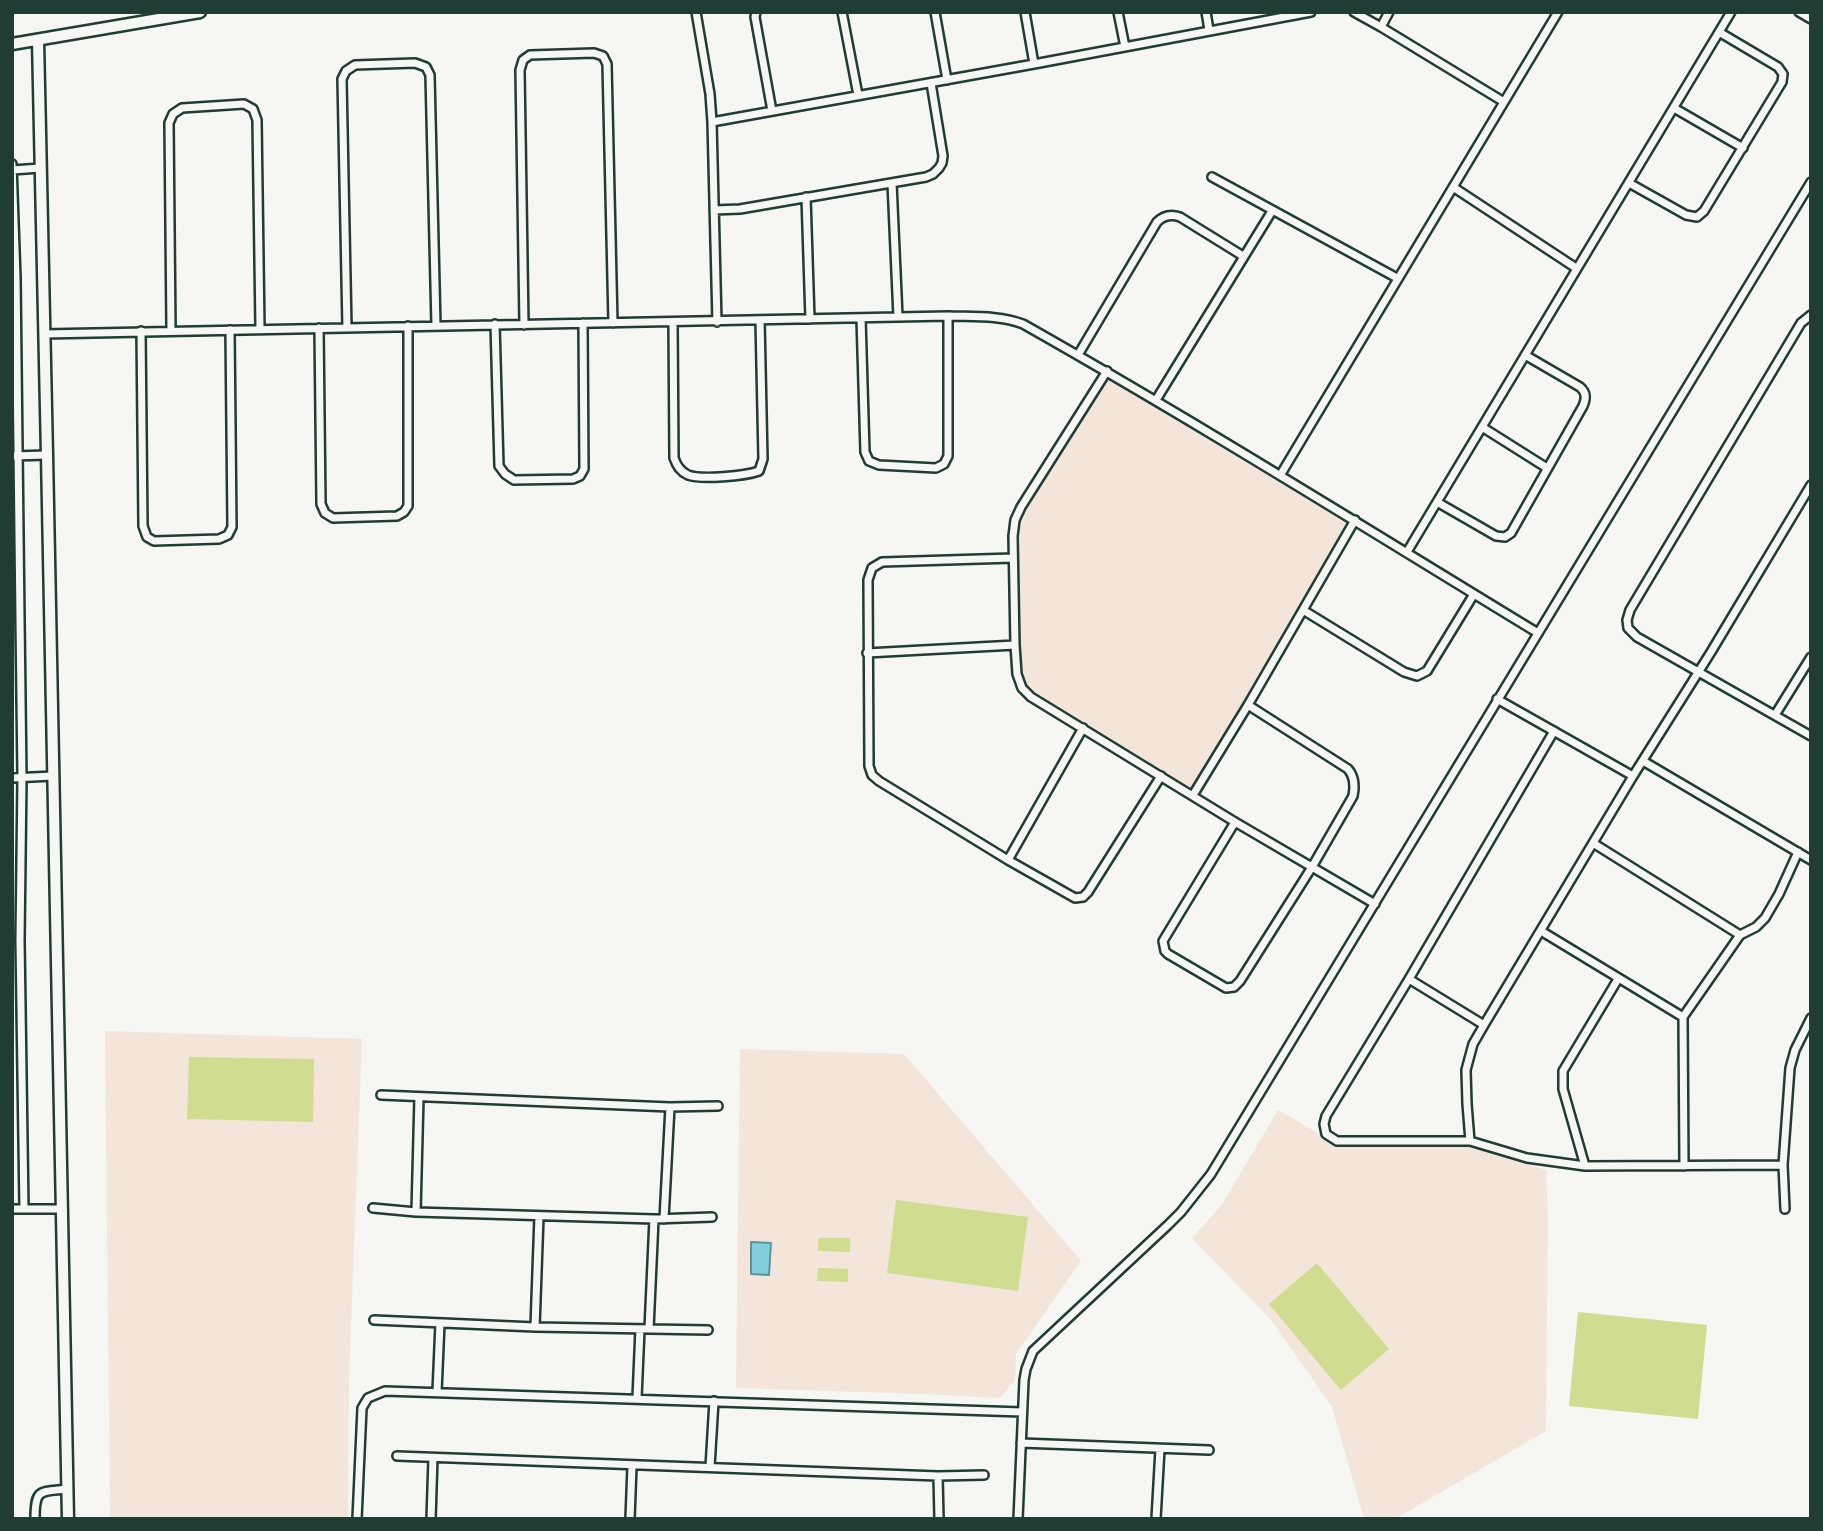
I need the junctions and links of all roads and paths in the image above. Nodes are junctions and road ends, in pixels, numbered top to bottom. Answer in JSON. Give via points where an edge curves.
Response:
{"nodes":[{"id":1,"x":200,"y":12,"type":"edge"},
{"id":2,"x":696,"y":12,"type":"edge"},
{"id":3,"x":756,"y":12,"type":"edge"},
{"id":4,"x":842,"y":12,"type":"edge"},
{"id":5,"x":936,"y":12,"type":"edge"},
{"id":6,"x":1025,"y":12,"type":"edge"},
{"id":7,"x":1118,"y":12,"type":"edge"},
{"id":8,"x":1206,"y":12,"type":"edge"},
{"id":9,"x":1311,"y":12,"type":"edge"},
{"id":10,"x":1354,"y":12,"type":"edge"},
{"id":11,"x":1389,"y":12,"type":"edge"},
{"id":12,"x":1558,"y":12,"type":"edge"},
{"id":13,"x":1731,"y":12,"type":"edge"},
{"id":14,"x":1799,"y":12,"type":"edge"},
{"id":15,"x":1301,"y":13,"type":"edge"},
{"id":16,"x":160,"y":16,"type":"edge"},
{"id":17,"x":1811,"y":19,"type":"edge"},
{"id":18,"x":1381,"y":27,"type":"junction"},
{"id":19,"x":1209,"y":30,"type":"junction"},
{"id":20,"x":1719,"y":32,"type":"junction"},
{"id":21,"x":38,"y":40,"type":"junction"},
{"id":22,"x":12,"y":44,"type":"edge"},
{"id":23,"x":1125,"y":47,"type":"junction"},
{"id":24,"x":1034,"y":64,"type":"junction"},
{"id":25,"x":947,"y":80,"type":"junction"},
{"id":26,"x":931,"y":83,"type":"junction"},
{"id":27,"x":858,"y":95,"type":"junction"},
{"id":28,"x":1504,"y":102,"type":"junction"},
{"id":29,"x":1674,"y":108,"type":"junction"},
{"id":30,"x":772,"y":111,"type":"junction"},
{"id":31,"x":712,"y":122,"type":"junction"},
{"id":32,"x":1743,"y":148,"type":"junction"},
{"id":33,"x":12,"y":164,"type":"edge"},
{"id":34,"x":41,"y":168,"type":"junction"},
{"id":35,"x":13,"y":170,"type":"edge"},
{"id":36,"x":1212,"y":177,"type":"dead end"},
{"id":37,"x":1811,"y":182,"type":"edge"},
{"id":38,"x":892,"y":183,"type":"junction"},
{"id":39,"x":1629,"y":183,"type":"junction"},
{"id":40,"x":1453,"y":187,"type":"junction"},
{"id":41,"x":1808,"y":191,"type":"edge"},
{"id":42,"x":806,"y":197,"type":"junction"},
{"id":43,"x":715,"y":210,"type":"junction"},
{"id":44,"x":1272,"y":211,"type":"junction"},
{"id":45,"x":1243,"y":256,"type":"junction"},
{"id":46,"x":1576,"y":268,"type":"junction"},
{"id":47,"x":14,"y":278,"type":"edge"},
{"id":48,"x":1397,"y":278,"type":"junction"},
{"id":49,"x":1811,"y":315,"type":"edge"},
{"id":50,"x":948,"y":316,"type":"junction"},
{"id":51,"x":898,"y":317,"type":"junction"},
{"id":52,"x":861,"y":318,"type":"junction"},
{"id":53,"x":810,"y":319,"type":"junction"},
{"id":54,"x":760,"y":320,"type":"junction"},
{"id":55,"x":718,"y":321,"type":"junction"},
{"id":56,"x":673,"y":322,"type":"junction"},
{"id":57,"x":583,"y":323,"type":"junction"},
{"id":58,"x":613,"y":323,"type":"junction"},
{"id":59,"x":495,"y":324,"type":"junction"},
{"id":60,"x":524,"y":325,"type":"junction"},
{"id":61,"x":408,"y":326,"type":"junction"},
{"id":62,"x":436,"y":326,"type":"junction"},
{"id":63,"x":319,"y":328,"type":"junction"},
{"id":64,"x":347,"y":328,"type":"junction"},
{"id":65,"x":260,"y":329,"type":"junction"},
{"id":66,"x":171,"y":330,"type":"junction"},
{"id":67,"x":230,"y":330,"type":"junction"},
{"id":68,"x":141,"y":331,"type":"junction"},
{"id":69,"x":44,"y":334,"type":"junction"},
{"id":70,"x":1078,"y":355,"type":"junction"},
{"id":71,"x":1525,"y":355,"type":"junction"},
{"id":72,"x":1107,"y":371,"type":"junction"},
{"id":73,"x":1156,"y":400,"type":"junction"},
{"id":74,"x":1482,"y":427,"type":"junction"},
{"id":75,"x":47,"y":455,"type":"junction"},
{"id":76,"x":15,"y":456,"type":"edge"},
{"id":77,"x":1548,"y":468,"type":"junction"},
{"id":78,"x":1281,"y":474,"type":"junction"},
{"id":79,"x":1811,"y":485,"type":"edge"},
{"id":80,"x":1437,"y":502,"type":"junction"},
{"id":81,"x":1355,"y":520,"type":"junction"},
{"id":82,"x":1407,"y":552,"type":"junction"},
{"id":83,"x":1013,"y":558,"type":"junction"},
{"id":84,"x":1475,"y":594,"type":"junction"},
{"id":85,"x":1303,"y":610,"type":"junction"},
{"id":86,"x":1538,"y":633,"type":"junction"},
{"id":87,"x":1015,"y":645,"type":"junction"},
{"id":88,"x":867,"y":653,"type":"junction"},
{"id":89,"x":1811,"y":657,"type":"edge"},
{"id":90,"x":1698,"y":672,"type":"junction"},
{"id":91,"x":1497,"y":699,"type":"junction"},
{"id":92,"x":1248,"y":705,"type":"junction"},
{"id":93,"x":1775,"y":715,"type":"junction"},
{"id":94,"x":1083,"y":728,"type":"junction"},
{"id":95,"x":1554,"y":731,"type":"junction"},
{"id":96,"x":1811,"y":736,"type":"edge"},
{"id":97,"x":1643,"y":761,"type":"junction"},
{"id":98,"x":53,"y":776,"type":"junction"},
{"id":99,"x":1161,"y":776,"type":"junction"},
{"id":100,"x":1633,"y":776,"type":"junction"},
{"id":101,"x":12,"y":778,"type":"edge"},
{"id":102,"x":22,"y":778,"type":"junction"},
{"id":103,"x":1193,"y":795,"type":"junction"},
{"id":104,"x":1235,"y":822,"type":"junction"},
{"id":105,"x":1593,"y":843,"type":"junction"},
{"id":106,"x":1798,"y":852,"type":"junction"},
{"id":107,"x":1008,"y":860,"type":"junction"},
{"id":108,"x":1811,"y":860,"type":"edge"},
{"id":109,"x":1312,"y":867,"type":"junction"},
{"id":110,"x":1375,"y":904,"type":"junction"},
{"id":111,"x":1541,"y":931,"type":"junction"},
{"id":112,"x":1741,"y":935,"type":"junction"},
{"id":113,"x":16,"y":940,"type":"edge"},
{"id":114,"x":1409,"y":979,"type":"junction"},
{"id":115,"x":1618,"y":979,"type":"junction"},
{"id":116,"x":1683,"y":1017,"type":"junction"},
{"id":117,"x":1811,"y":1018,"type":"edge"},
{"id":118,"x":1484,"y":1025,"type":"junction"},
{"id":119,"x":381,"y":1096,"type":"dead end"},
{"id":120,"x":419,"y":1097,"type":"junction"},
{"id":121,"x":718,"y":1106,"type":"dead end"},
{"id":122,"x":670,"y":1107,"type":"junction"},
{"id":123,"x":1470,"y":1141,"type":"junction"},
{"id":124,"x":1783,"y":1165,"type":"junction"},
{"id":125,"x":1585,"y":1166,"type":"junction"},
{"id":126,"x":1684,"y":1166,"type":"junction"},
{"id":127,"x":373,"y":1208,"type":"dead end"},
{"id":128,"x":12,"y":1209,"type":"edge"},
{"id":129,"x":24,"y":1209,"type":"junction"},
{"id":130,"x":61,"y":1209,"type":"junction"},
{"id":131,"x":1785,"y":1209,"type":"dead end"},
{"id":132,"x":416,"y":1212,"type":"junction"},
{"id":133,"x":539,"y":1216,"type":"junction"},
{"id":134,"x":712,"y":1217,"type":"dead end"},
{"id":135,"x":654,"y":1219,"type":"junction"},
{"id":136,"x":664,"y":1219,"type":"junction"},
{"id":137,"x":374,"y":1320,"type":"dead end"},
{"id":138,"x":440,"y":1323,"type":"junction"},
{"id":139,"x":535,"y":1327,"type":"junction"},
{"id":140,"x":640,"y":1329,"type":"junction"},
{"id":141,"x":649,"y":1329,"type":"junction"},
{"id":142,"x":708,"y":1330,"type":"dead end"},
{"id":143,"x":437,"y":1392,"type":"junction"},
{"id":144,"x":637,"y":1398,"type":"junction"},
{"id":145,"x":714,"y":1401,"type":"junction"},
{"id":146,"x":1023,"y":1412,"type":"junction"},
{"id":147,"x":1021,"y":1443,"type":"junction"},
{"id":148,"x":1160,"y":1449,"type":"junction"},
{"id":149,"x":1209,"y":1450,"type":"dead end"},
{"id":150,"x":397,"y":1457,"type":"dead end"},
{"id":151,"x":433,"y":1458,"type":"junction"},
{"id":152,"x":632,"y":1466,"type":"junction"},
{"id":153,"x":710,"y":1467,"type":"junction"},
{"id":154,"x":984,"y":1475,"type":"dead end"},
{"id":155,"x":938,"y":1476,"type":"junction"},
{"id":156,"x":67,"y":1489,"type":"junction"},
{"id":157,"x":35,"y":1519,"type":"edge"},
{"id":158,"x":68,"y":1519,"type":"edge"},
{"id":159,"x":357,"y":1519,"type":"edge"},
{"id":160,"x":431,"y":1519,"type":"edge"},
{"id":161,"x":630,"y":1519,"type":"edge"},
{"id":162,"x":939,"y":1519,"type":"edge"},
{"id":163,"x":1018,"y":1519,"type":"edge"},
{"id":164,"x":1156,"y":1519,"type":"edge"}],
"edges":[{"from":1,"to":16,"type":"street"},
{"from":2,"to":31,"type":"street"},
{"from":3,"to":30,"type":"street"},
{"from":4,"to":27,"type":"street"},
{"from":5,"to":25,"type":"street"},
{"from":6,"to":24,"type":"street"},
{"from":7,"to":23,"type":"street"},
{"from":8,"to":19,"type":"street"},
{"from":9,"to":15,"type":"street"},
{"from":10,"to":18,"type":"street"},
{"from":11,"to":18,"type":"street"},
{"from":12,"to":28,"type":"street"},
{"from":13,"to":20,"type":"street"},
{"from":14,"to":17,"type":"street"},
{"from":15,"to":19,"type":"street"},
{"from":16,"to":21,"type":"street"},
{"from":18,"to":28,"type":"street"},
{"from":19,"to":23,"type":"street"},
{"from":20,"to":29,"type":"street"},
{"from":20,"to":32,"type":"street","via":[[1783,74]]},
{"from":21,"to":22,"type":"street"},
{"from":21,"to":34,"type":"street"},
{"from":23,"to":24,"type":"street"},
{"from":24,"to":25,"type":"street"},
{"from":25,"to":26,"type":"street"},
{"from":26,"to":27,"type":"street"},
{"from":26,"to":38,"type":"street","via":[[942,163],[933,174]]},
{"from":27,"to":30,"type":"street"},
{"from":28,"to":40,"type":"street"},
{"from":29,"to":32,"type":"street"},
{"from":29,"to":39,"type":"street"},
{"from":30,"to":31,"type":"street"},
{"from":31,"to":43,"type":"street"},
{"from":32,"to":39,"type":"street","via":[[1697,217],[1689,217]]},
{"from":33,"to":35,"type":"street"},
{"from":34,"to":35,"type":"street"},
{"from":34,"to":69,"type":"street"},
{"from":35,"to":47,"type":"street"},
{"from":36,"to":44,"type":"street"},
{"from":37,"to":41,"type":"street"},
{"from":38,"to":42,"type":"street"},
{"from":38,"to":51,"type":"street"},
{"from":39,"to":46,"type":"street"},
{"from":40,"to":46,"type":"street"},
{"from":40,"to":48,"type":"street"},
{"from":41,"to":86,"type":"street"},
{"from":42,"to":43,"type":"street"},
{"from":42,"to":53,"type":"street"},
{"from":43,"to":55,"type":"street"},
{"from":44,"to":45,"type":"street"},
{"from":44,"to":48,"type":"street"},
{"from":45,"to":70,"type":"street","via":[[1180,217],[1162,218]]},
{"from":45,"to":73,"type":"street"},
{"from":46,"to":71,"type":"street"},
{"from":47,"to":76,"type":"street"},
{"from":48,"to":78,"type":"street"},
{"from":49,"to":90,"type":"street","via":[[1801,323],[1628,616],[1628,628],[1634,634]]},
{"from":50,"to":51,"type":"street"},
{"from":50,"to":52,"type":"street","via":[[948,456],[936,468],[879,465],[865,452]]},
{"from":50,"to":70,"type":"street","via":[[1011,319]]},
{"from":51,"to":52,"type":"street"},
{"from":52,"to":53,"type":"street"},
{"from":53,"to":54,"type":"street"},
{"from":54,"to":55,"type":"street"},
{"from":54,"to":56,"type":"street","via":[[763,459],[759,471],[695,477],[685,474],[674,458]]},
{"from":55,"to":56,"type":"street"},
{"from":56,"to":58,"type":"street"},
{"from":57,"to":58,"type":"street"},
{"from":57,"to":59,"type":"street","via":[[584,469],[573,479],[514,480],[499,466]]},
{"from":57,"to":60,"type":"street"},
{"from":58,"to":60,"type":"street","via":[[607,64],[603,56],[594,53],[530,55],[520,70]]},
{"from":59,"to":60,"type":"street"},
{"from":59,"to":62,"type":"street"},
{"from":61,"to":62,"type":"street"},
{"from":61,"to":63,"type":"street","via":[[408,506],[397,516],[333,518],[321,504]]},
{"from":61,"to":64,"type":"street"},
{"from":62,"to":64,"type":"street","via":[[430,75],[426,67],[415,63],[355,65],[342,79]]},
{"from":63,"to":64,"type":"street"},
{"from":63,"to":65,"type":"street"},
{"from":65,"to":66,"type":"street","via":[[257,120],[253,109],[244,104],[182,108],[169,123]]},
{"from":65,"to":67,"type":"street"},
{"from":66,"to":67,"type":"street"},
{"from":66,"to":68,"type":"street"},
{"from":67,"to":68,"type":"street","via":[[232,527],[219,539],[154,541],[143,526]]},
{"from":68,"to":69,"type":"street"},
{"from":69,"to":75,"type":"street"},
{"from":70,"to":72,"type":"street"},
{"from":71,"to":74,"type":"street"},
{"from":71,"to":77,"type":"street","via":[[1586,395]]},
{"from":72,"to":73,"type":"street"},
{"from":72,"to":83,"type":"street","via":[[1021,506],[1015,520]]},
{"from":73,"to":78,"type":"street"},
{"from":74,"to":77,"type":"street"},
{"from":74,"to":80,"type":"street"},
{"from":75,"to":76,"type":"street"},
{"from":75,"to":98,"type":"street"},
{"from":76,"to":102,"type":"street"},
{"from":77,"to":80,"type":"street","via":[[1506,537],[1496,536]]},
{"from":78,"to":81,"type":"street"},
{"from":79,"to":90,"type":"street"},
{"from":80,"to":82,"type":"street"},
{"from":81,"to":82,"type":"street"},
{"from":81,"to":85,"type":"street"},
{"from":82,"to":84,"type":"street"},
{"from":83,"to":87,"type":"street"},
{"from":83,"to":88,"type":"street","via":[[882,562],[872,568],[867,580]]},
{"from":84,"to":85,"type":"street","via":[[1427,671],[1417,676]]},
{"from":84,"to":86,"type":"street"},
{"from":85,"to":92,"type":"street"},
{"from":86,"to":91,"type":"street"},
{"from":87,"to":88,"type":"street"},
{"from":87,"to":94,"type":"street","via":[[1022,688]]},
{"from":88,"to":107,"type":"street","via":[[872,775]]},
{"from":89,"to":93,"type":"street"},
{"from":90,"to":93,"type":"street"},
{"from":90,"to":97,"type":"street"},
{"from":91,"to":95,"type":"street"},
{"from":91,"to":110,"type":"street"},
{"from":92,"to":103,"type":"street"},
{"from":92,"to":109,"type":"street","via":[[1348,769],[1353,777],[1353,796]]},
{"from":93,"to":96,"type":"street"},
{"from":94,"to":99,"type":"street"},
{"from":94,"to":107,"type":"street"},
{"from":95,"to":100,"type":"street"},
{"from":95,"to":114,"type":"street"},
{"from":97,"to":100,"type":"street"},
{"from":97,"to":106,"type":"street"},
{"from":98,"to":102,"type":"street"},
{"from":98,"to":130,"type":"street"},
{"from":99,"to":103,"type":"street"},
{"from":99,"to":107,"type":"street","via":[[1083,897],[1072,897]]},
{"from":100,"to":105,"type":"street"},
{"from":101,"to":102,"type":"street"},
{"from":102,"to":113,"type":"street"},
{"from":103,"to":104,"type":"street"},
{"from":104,"to":109,"type":"street"},
{"from":104,"to":109,"type":"street","via":[[1164,936],[1165,951],[1172,957],[1226,988],[1234,987]]},
{"from":105,"to":111,"type":"street"},
{"from":105,"to":112,"type":"street"},
{"from":106,"to":108,"type":"street"},
{"from":106,"to":112,"type":"street","via":[[1765,918]]},
{"from":109,"to":110,"type":"street"},
{"from":110,"to":146,"type":"street","via":[[1211,1174],[1168,1225],[1033,1351],[1024,1380]]},
{"from":111,"to":115,"type":"street"},
{"from":111,"to":118,"type":"street"},
{"from":112,"to":116,"type":"street"},
{"from":113,"to":129,"type":"street"},
{"from":114,"to":118,"type":"street"},
{"from":114,"to":123,"type":"street","via":[[1326,1116],[1324,1131],[1337,1141]]},
{"from":115,"to":116,"type":"street"},
{"from":115,"to":125,"type":"street","via":[[1563,1071],[1564,1093]]},
{"from":116,"to":126,"type":"street"},
{"from":117,"to":124,"type":"street","via":[[1790,1068]]},
{"from":118,"to":123,"type":"street","via":[[1466,1070]]},
{"from":119,"to":120,"type":"street"},
{"from":120,"to":122,"type":"street"},
{"from":120,"to":132,"type":"street"},
{"from":121,"to":122,"type":"street"},
{"from":122,"to":136,"type":"street"},
{"from":123,"to":125,"type":"street","via":[[1527,1158]]},
{"from":124,"to":126,"type":"street"},
{"from":124,"to":131,"type":"street"},
{"from":125,"to":126,"type":"street"},
{"from":127,"to":132,"type":"street"},
{"from":128,"to":129,"type":"street"},
{"from":129,"to":130,"type":"street"},
{"from":130,"to":156,"type":"street"},
{"from":132,"to":133,"type":"street"},
{"from":133,"to":135,"type":"street"},
{"from":133,"to":139,"type":"street"},
{"from":134,"to":136,"type":"street"},
{"from":135,"to":136,"type":"street"},
{"from":135,"to":141,"type":"street"},
{"from":137,"to":138,"type":"street"},
{"from":138,"to":139,"type":"street"},
{"from":138,"to":143,"type":"street"},
{"from":139,"to":140,"type":"street"},
{"from":140,"to":141,"type":"street"},
{"from":140,"to":144,"type":"street"},
{"from":141,"to":142,"type":"street"},
{"from":143,"to":144,"type":"street"},
{"from":143,"to":159,"type":"street","via":[[385,1391],[368,1398],[360,1419]]},
{"from":144,"to":145,"type":"street"},
{"from":145,"to":146,"type":"street"},
{"from":145,"to":153,"type":"street"},
{"from":146,"to":147,"type":"street"},
{"from":147,"to":148,"type":"street"},
{"from":147,"to":163,"type":"street"},
{"from":148,"to":149,"type":"street"},
{"from":148,"to":164,"type":"street"},
{"from":150,"to":151,"type":"street"},
{"from":151,"to":152,"type":"street"},
{"from":151,"to":160,"type":"street"},
{"from":152,"to":153,"type":"street"},
{"from":152,"to":161,"type":"street"},
{"from":153,"to":155,"type":"street"},
{"from":154,"to":155,"type":"street"},
{"from":155,"to":162,"type":"street"},
{"from":156,"to":157,"type":"street","via":[[38,1495]]},
{"from":156,"to":158,"type":"street"}]}
